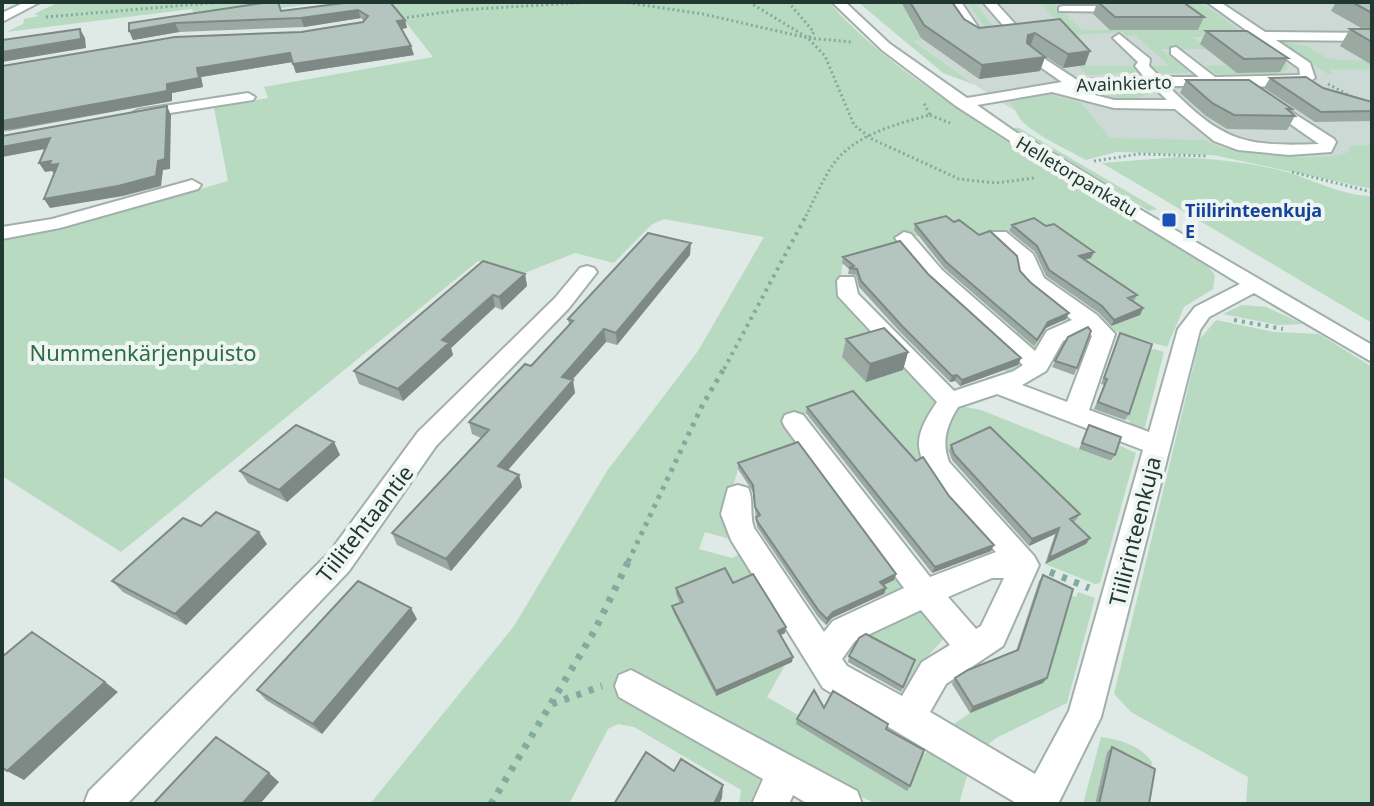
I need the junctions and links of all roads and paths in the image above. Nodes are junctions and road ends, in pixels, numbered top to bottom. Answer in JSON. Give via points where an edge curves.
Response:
{"nodes":[{"id":1,"x":34,"y":2,"type":"edge"},
{"id":2,"x":223,"y":2,"type":"edge"},
{"id":3,"x":591,"y":2,"type":"edge"},
{"id":4,"x":623,"y":2,"type":"edge"},
{"id":5,"x":749,"y":2,"type":"edge"},
{"id":6,"x":788,"y":2,"type":"edge"},
{"id":7,"x":838,"y":2,"type":"edge"},
{"id":8,"x":955,"y":2,"type":"edge"},
{"id":9,"x":989,"y":2,"type":"edge"},
{"id":10,"x":1213,"y":2,"type":"edge"},
{"id":11,"x":1115,"y":6,"type":"edge"},
{"id":12,"x":1063,"y":9,"type":"dead end"},
{"id":13,"x":1147,"y":9,"type":"edge"},
{"id":14,"x":43,"y":17,"type":"dead end"},
{"id":15,"x":2,"y":18,"type":"edge"},
{"id":16,"x":390,"y":21,"type":"edge"},
{"id":17,"x":1012,"y":28,"type":"edge"},
{"id":18,"x":974,"y":30,"type":"edge"},
{"id":19,"x":1264,"y":36,"type":"junction"},
{"id":20,"x":1372,"y":37,"type":"edge"},
{"id":21,"x":808,"y":38,"type":"junction"},
{"id":22,"x":1119,"y":38,"type":"edge"},
{"id":23,"x":881,"y":43,"type":"junction"},
{"id":24,"x":1176,"y":51,"type":"dead end"},
{"id":25,"x":1031,"y":54,"type":"edge"},
{"id":26,"x":1308,"y":78,"type":"junction"},
{"id":27,"x":927,"y":79,"type":"junction"},
{"id":28,"x":1155,"y":80,"type":"junction"},
{"id":29,"x":1211,"y":81,"type":"junction"},
{"id":30,"x":1239,"y":81,"type":"junction"},
{"id":31,"x":1074,"y":84,"type":"junction"},
{"id":32,"x":1050,"y":87,"type":"junction"},
{"id":33,"x":248,"y":97,"type":"dead end"},
{"id":34,"x":961,"y":103,"type":"junction"},
{"id":35,"x":1177,"y":105,"type":"junction"},
{"id":36,"x":1372,"y":108,"type":"edge"},
{"id":37,"x":125,"y":116,"type":"edge"},
{"id":38,"x":869,"y":138,"type":"junction"},
{"id":39,"x":1037,"y":177,"type":"dead end"},
{"id":40,"x":192,"y":185,"type":"dead end"},
{"id":41,"x":2,"y":233,"type":"edge"},
{"id":42,"x":999,"y":236,"type":"edge"},
{"id":43,"x":904,"y":238,"type":"dead end"},
{"id":44,"x":587,"y":272,"type":"dead end"},
{"id":45,"x":847,"y":281,"type":"dead end"},
{"id":46,"x":1255,"y":284,"type":"junction"},
{"id":47,"x":1089,"y":320,"type":"junction"},
{"id":48,"x":1372,"y":355,"type":"edge"},
{"id":49,"x":1038,"y":366,"type":"junction"},
{"id":50,"x":997,"y":385,"type":"junction"},
{"id":51,"x":950,"y":401,"type":"junction"},
{"id":52,"x":1075,"y":414,"type":"junction"},
{"id":53,"x":794,"y":421,"type":"dead end"},
{"id":54,"x":1156,"y":445,"type":"junction"},
{"id":55,"x":738,"y":496,"type":"dead end"},
{"id":56,"x":1024,"y":565,"type":"junction"},
{"id":57,"x":925,"y":593,"type":"junction"},
{"id":58,"x":1116,"y":598,"type":"junction"},
{"id":59,"x":972,"y":648,"type":"junction"},
{"id":60,"x":823,"y":659,"type":"junction"},
{"id":61,"x":631,"y":686,"type":"joint"},
{"id":62,"x":552,"y":704,"type":"junction"},
{"id":63,"x":908,"y":718,"type":"junction"},
{"id":64,"x":785,"y":772,"type":"junction"},
{"id":65,"x":1040,"y":801,"type":"edge"},
{"id":66,"x":102,"y":804,"type":"edge"},
{"id":67,"x":491,"y":804,"type":"edge"},
{"id":68,"x":770,"y":804,"type":"edge"},
{"id":69,"x":844,"y":804,"type":"edge"}],
"edges":[{"from":1,"to":15,"type":"street"},
{"from":2,"to":14,"type":"path"},
{"from":3,"to":16,"type":"path","via":[[460,10]]},
{"from":4,"to":21,"type":"path"},
{"from":5,"to":21,"type":"path"},
{"from":6,"to":21,"type":"path","via":[[814,32]]},
{"from":7,"to":23,"type":"street","name":"Helletorpankatu"},
{"from":8,"to":18,"type":"street"},
{"from":9,"to":17,"type":"street"},
{"from":10,"to":19,"type":"street"},
{"from":11,"to":12,"type":"street"},
{"from":11,"to":13,"type":"street"},
{"from":19,"to":20,"type":"street"},
{"from":19,"to":26,"type":"street","via":[[1305,66]]},
{"from":21,"to":23,"type":"path"},
{"from":21,"to":38,"type":"path","via":[[826,56],[854,126]]},
{"from":22,"to":28,"type":"street","via":[[1145,62],[1142,66]]},
{"from":23,"to":27,"type":"street","name":"Helletorpankatu"},
{"from":24,"to":29,"type":"street"},
{"from":25,"to":31,"type":"street"},
{"from":26,"to":30,"type":"street","name":"Avainkierto"},
{"from":26,"to":36,"type":"path","via":[[1338,87]]},
{"from":27,"to":34,"type":"street","name":"Helletorpankatu"},
{"from":27,"to":38,"type":"path","via":[[909,83],[909,88],[930,115]]},
{"from":28,"to":29,"type":"street","name":"Avainkierto"},
{"from":28,"to":31,"type":"street","name":"Avainkierto"},
{"from":28,"to":35,"type":"street"},
{"from":29,"to":30,"type":"street","name":"Avainkierto"},
{"from":30,"to":35,"type":"street","via":[[1328,142],[1325,149],[1243,148],[1204,131]]},
{"from":31,"to":32,"type":"street","name":"Avainkierto"},
{"from":32,"to":34,"type":"street","name":"Avainkierto"},
{"from":32,"to":35,"type":"street","via":[[1114,104]]},
{"from":33,"to":37,"type":"street"},
{"from":34,"to":46,"type":"street","name":"Helletorpankatu","bridge":true},
{"from":38,"to":39,"type":"path","via":[[959,179]]},
{"from":38,"to":62,"type":"path","via":[[842,153],[832,166],[703,404],[595,630]]},
{"from":40,"to":41,"type":"street","via":[[54,224]]},
{"from":42,"to":47,"type":"street","via":[[1026,258],[1037,282]]},
{"from":43,"to":49,"type":"street","via":[[935,274]]},
{"from":44,"to":66,"type":"street","name":"Tiilitehtaantie","via":[[427,439],[339,562]]},
{"from":45,"to":51,"type":"street","via":[[848,296]]},
{"from":46,"to":48,"type":"street","name":"Helletorpankatu"},
{"from":46,"to":54,"type":"street","name":"Tiilirinteenkuja","via":[[1202,312],[1189,329]]},
{"from":47,"to":49,"type":"street","via":[[1055,336]]},
{"from":47,"to":52,"type":"street","via":[[1104,334],[1103,341]]},
{"from":49,"to":50,"type":"street"},
{"from":50,"to":51,"type":"street"},
{"from":50,"to":52,"type":"street"},
{"from":51,"to":56,"type":"street","via":[[936,421],[932,456]]},
{"from":52,"to":54,"type":"street"},
{"from":53,"to":57,"type":"street"},
{"from":54,"to":58,"type":"street","name":"Tiilirinteenkuja"},
{"from":55,"to":60,"type":"street","via":[[735,514],[741,532]]},
{"from":56,"to":57,"type":"street","via":[[990,565]]},
{"from":56,"to":58,"type":"path"},
{"from":56,"to":59,"type":"street","via":[[992,636]]},
{"from":57,"to":59,"type":"street"},
{"from":57,"to":60,"type":"street","via":[[844,631]]},
{"from":58,"to":65,"type":"street","name":"Tiilirinteenkuja","via":[[1084,717]]},
{"from":59,"to":63,"type":"street","via":[[934,673]]},
{"from":60,"to":63,"type":"street","via":[[835,677]]},
{"from":61,"to":62,"type":"path","via":[[609,684]]},
{"from":61,"to":64,"type":"street"},
{"from":62,"to":67,"type":"path"},
{"from":63,"to":65,"type":"street"},
{"from":64,"to":68,"type":"street"},
{"from":64,"to":69,"type":"street"}]}
